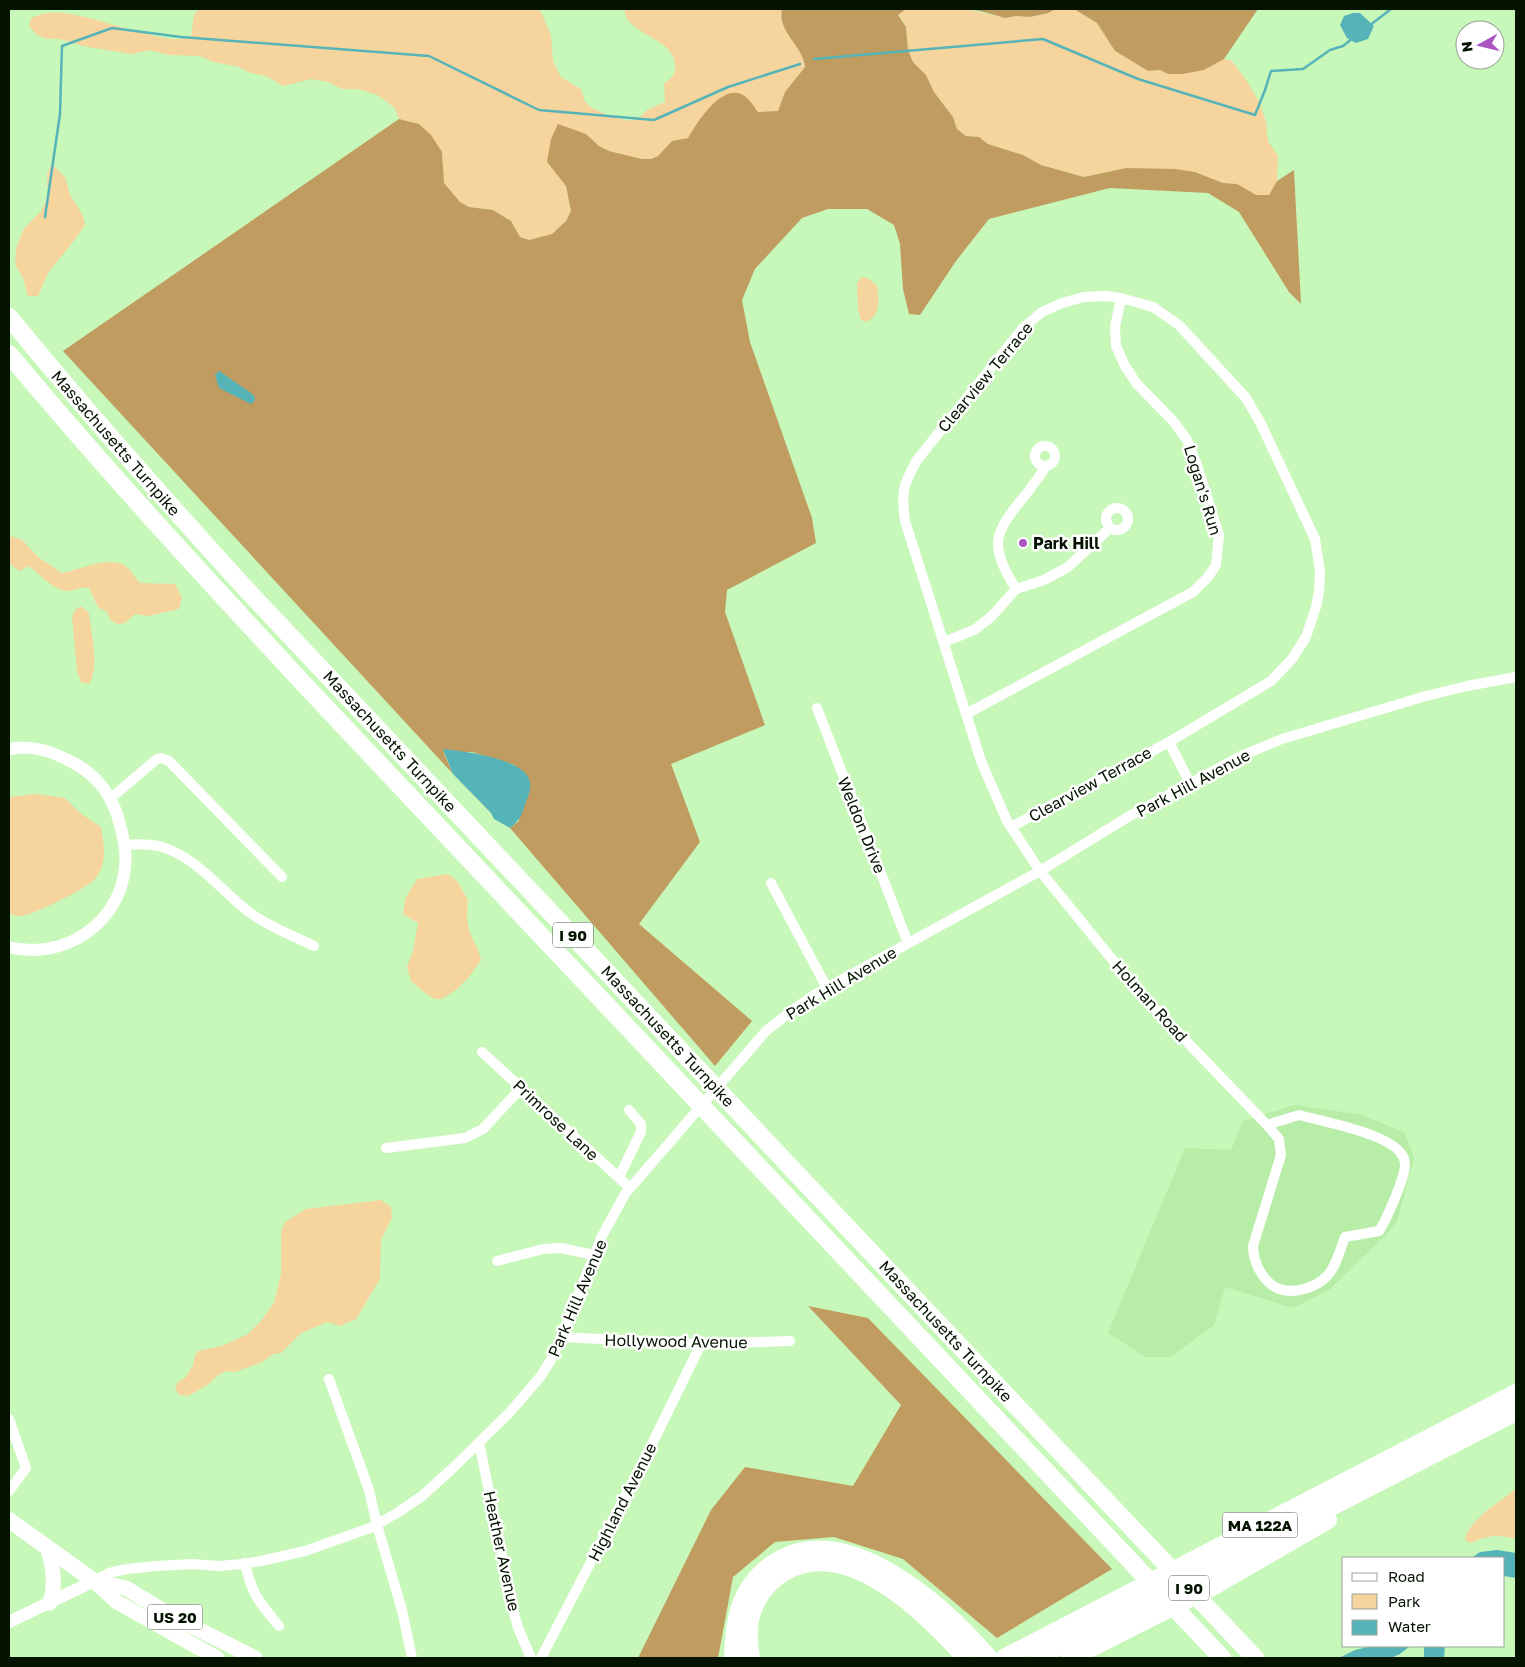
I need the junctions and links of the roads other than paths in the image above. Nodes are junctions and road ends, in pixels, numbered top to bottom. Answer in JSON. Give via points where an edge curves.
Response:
{"nodes":[{"id":1,"x":1121,"y":298,"type":"junction"},
{"id":2,"x":9,"y":317,"type":"edge"},
{"id":3,"x":9,"y":354,"type":"edge"},
{"id":4,"x":1046,"y":466,"type":"dead end"},
{"id":5,"x":1110,"y":528,"type":"dead end"},
{"id":6,"x":1016,"y":589,"type":"junction"},
{"id":7,"x":944,"y":642,"type":"junction"},
{"id":8,"x":1516,"y":677,"type":"edge"},
{"id":9,"x":817,"y":708,"type":"dead end"},
{"id":10,"x":966,"y":714,"type":"junction"},
{"id":11,"x":1169,"y":742,"type":"junction"},
{"id":12,"x":9,"y":749,"type":"edge"},
{"id":13,"x":1190,"y":783,"type":"junction"},
{"id":14,"x":111,"y":798,"type":"junction"},
{"id":15,"x":1011,"y":827,"type":"junction"},
{"id":16,"x":124,"y":844,"type":"junction"},
{"id":17,"x":1040,"y":871,"type":"junction"},
{"id":18,"x":282,"y":877,"type":"dead end"},
{"id":19,"x":771,"y":883,"type":"dead end"},
{"id":20,"x":908,"y":943,"type":"junction"},
{"id":21,"x":314,"y":946,"type":"dead end"},
{"id":22,"x":9,"y":947,"type":"edge"},
{"id":23,"x":827,"y":988,"type":"junction"},
{"id":24,"x":482,"y":1052,"type":"dead end"},
{"id":25,"x":521,"y":1088,"type":"junction"},
{"id":26,"x":629,"y":1110,"type":"dead end"},
{"id":27,"x":1267,"y":1125,"type":"junction"},
{"id":28,"x":386,"y":1148,"type":"dead end"},
{"id":29,"x":618,"y":1177,"type":"junction"},
{"id":30,"x":630,"y":1188,"type":"junction"},
{"id":31,"x":594,"y":1255,"type":"junction"},
{"id":32,"x":497,"y":1261,"type":"dead end"},
{"id":33,"x":561,"y":1337,"type":"junction"},
{"id":34,"x":790,"y":1342,"type":"dead end"},
{"id":35,"x":701,"y":1344,"type":"junction"},
{"id":36,"x":329,"y":1379,"type":"dead end"},
{"id":37,"x":1516,"y":1393,"type":"edge"},
{"id":38,"x":1516,"y":1412,"type":"edge"},
{"id":39,"x":9,"y":1419,"type":"edge"},
{"id":40,"x":1490,"y":1426,"type":"junction"},
{"id":41,"x":478,"y":1442,"type":"junction"},
{"id":42,"x":9,"y":1492,"type":"edge"},
{"id":43,"x":9,"y":1520,"type":"edge"},
{"id":44,"x":377,"y":1525,"type":"junction"},
{"id":45,"x":48,"y":1548,"type":"junction"},
{"id":46,"x":245,"y":1563,"type":"junction"},
{"id":47,"x":94,"y":1581,"type":"junction"},
{"id":48,"x":50,"y":1602,"type":"junction"},
{"id":49,"x":9,"y":1622,"type":"edge"},
{"id":50,"x":279,"y":1626,"type":"dead end"},
{"id":51,"x":1216,"y":1652,"type":"edge"},
{"id":52,"x":974,"y":1654,"type":"edge"},
{"id":53,"x":1008,"y":1655,"type":"edge"},
{"id":54,"x":217,"y":1658,"type":"edge"},
{"id":55,"x":254,"y":1658,"type":"edge"},
{"id":56,"x":412,"y":1658,"type":"edge"},
{"id":57,"x":531,"y":1658,"type":"edge"},
{"id":58,"x":540,"y":1658,"type":"edge"},
{"id":59,"x":732,"y":1658,"type":"edge"},
{"id":60,"x":751,"y":1658,"type":"edge"},
{"id":61,"x":1037,"y":1658,"type":"edge"},
{"id":62,"x":1071,"y":1658,"type":"edge"},
{"id":63,"x":1255,"y":1658,"type":"edge"}],
"edges":[{"from":1,"to":7,"type":"street","name":"Clearview Terrace","via":[[1084,297],[1062,303],[1042,312],[1023,328],[917,460],[906,480],[902,502],[905,521]]},
{"from":1,"to":10,"type":"street","name":"Logan's Run","via":[[1115,327],[1116,346],[1124,366],[1187,440],[1219,535],[1216,565],[1193,592]]},
{"from":1,"to":11,"type":"street","name":"Clearview Terrace","via":[[1153,307],[1179,325],[1246,398],[1315,539],[1320,565],[1316,608],[1306,636],[1292,659],[1271,681]]},
{"from":2,"to":63,"type":"highway","name":"Massachusetts Turnpike","number":"I 90","via":[[132,464],[245,588]]},
{"from":3,"to":51,"type":"highway","name":"Massachusetts Turnpike","number":"I 90","via":[[158,527],[282,661]]},
{"from":4,"to":6,"type":"street","via":[[999,534],[997,547],[1003,568]]},
{"from":5,"to":6,"type":"street","via":[[1068,567],[1044,580]]},
{"from":6,"to":7,"type":"street","via":[[991,617],[974,630]]},
{"from":7,"to":10,"type":"street","name":"Clearview Terrace"},
{"from":8,"to":13,"type":"street","name":"Park Hill Avenue","via":[[1433,694],[1282,739]]},
{"from":9,"to":20,"type":"street","name":"Weldon Drive"},
{"from":10,"to":15,"type":"street","name":"Clearview Terrace","via":[[981,761]]},
{"from":11,"to":13,"type":"street","name":"Clearview Terrace"},
{"from":11,"to":15,"type":"street","name":"Clearview Terrace"},
{"from":12,"to":14,"type":"street","via":[[30,747],[44,750],[74,763],[95,778]]},
{"from":13,"to":17,"type":"street","name":"Park Hill Avenue"},
{"from":14,"to":16,"type":"street"},
{"from":14,"to":18,"type":"street","via":[[156,759],[169,761]]},
{"from":15,"to":17,"type":"street","name":"Clearview Terrace"},
{"from":16,"to":21,"type":"street","via":[[160,846],[180,855],[267,924]]},
{"from":16,"to":22,"type":"street","via":[[125,869],[118,894],[108,913],[91,930],[73,942],[49,949]]},
{"from":17,"to":20,"type":"street","name":"Park Hill Avenue"},
{"from":17,"to":27,"type":"street","name":"Holman Road","via":[[1138,991]]},
{"from":19,"to":23,"type":"street"},
{"from":20,"to":23,"type":"street","name":"Park Hill Avenue"},
{"from":23,"to":30,"type":"street","name":"Park Hill Avenue","via":[[766,1031]]},
{"from":24,"to":25,"type":"street","name":"Primrose Lane"},
{"from":25,"to":28,"type":"street","via":[[483,1129],[465,1138]]},
{"from":25,"to":29,"type":"street","name":"Primrose Lane"},
{"from":26,"to":29,"type":"street","via":[[640,1124],[641,1132]]},
{"from":27,"to":27,"type":"street","name":"Holman Road","via":[[1298,1116],[1336,1124],[1396,1146],[1406,1165],[1379,1231],[1345,1238],[1330,1273],[1320,1282],[1301,1289],[1282,1290],[1273,1286],[1260,1270],[1253,1252],[1282,1148]]},
{"from":29,"to":30,"type":"street","name":"Primrose Lane"},
{"from":30,"to":31,"type":"street","name":"Park Hill Avenue","via":[[612,1216]]},
{"from":31,"to":32,"type":"street","via":[[552,1248]]},
{"from":31,"to":33,"type":"street","name":"Park Hill Avenue"},
{"from":33,"to":35,"type":"street","name":"Hollywood Avenue"},
{"from":33,"to":41,"type":"street","name":"Park Hill Avenue","via":[[539,1380]]},
{"from":34,"to":35,"type":"street","name":"Hollywood Avenue"},
{"from":35,"to":58,"type":"street","name":"Highland Avenue"},
{"from":36,"to":44,"type":"street","via":[[369,1490]]},
{"from":37,"to":53,"type":"highway","number":"MA 122A"},
{"from":38,"to":40,"type":"highway","number":"MA 122A"},
{"from":39,"to":42,"type":"street","via":[[26,1468]]},
{"from":40,"to":61,"type":"highway","number":"MA 122A"},
{"from":40,"to":62,"type":"highway","via":[[1456,1451],[1214,1586]]},
{"from":41,"to":44,"type":"street","name":"Park Hill Avenue","via":[[422,1496]]},
{"from":41,"to":57,"type":"street","name":"Heather Avenue","via":[[512,1606]]},
{"from":43,"to":45,"type":"highway","number":"US 20"},
{"from":44,"to":46,"type":"street","name":"Park Hill Avenue","via":[[305,1551]]},
{"from":44,"to":56,"type":"street","via":[[402,1610]]},
{"from":45,"to":47,"type":"highway","number":"US 20"},
{"from":45,"to":48,"type":"main road","via":[[54,1583]]},
{"from":46,"to":47,"type":"street","name":"Park Hill Avenue","via":[[127,1569]]},
{"from":46,"to":50,"type":"street","via":[[256,1598]]},
{"from":47,"to":48,"type":"street"},
{"from":47,"to":54,"type":"main road","number":"US 20","via":[[117,1602]]},
{"from":47,"to":55,"type":"main road","number":"US 20","via":[[126,1588],[170,1615]]},
{"from":48,"to":49,"type":"street"},
{"from":52,"to":59,"type":"highway","via":[[936,1604],[892,1574],[850,1553],[815,1550],[779,1559],[750,1583],[736,1619]]},
{"from":52,"to":60,"type":"highway","via":[[882,1583],[846,1565],[816,1563],[793,1568],[764,1589],[750,1619],[748,1639]]}]}
